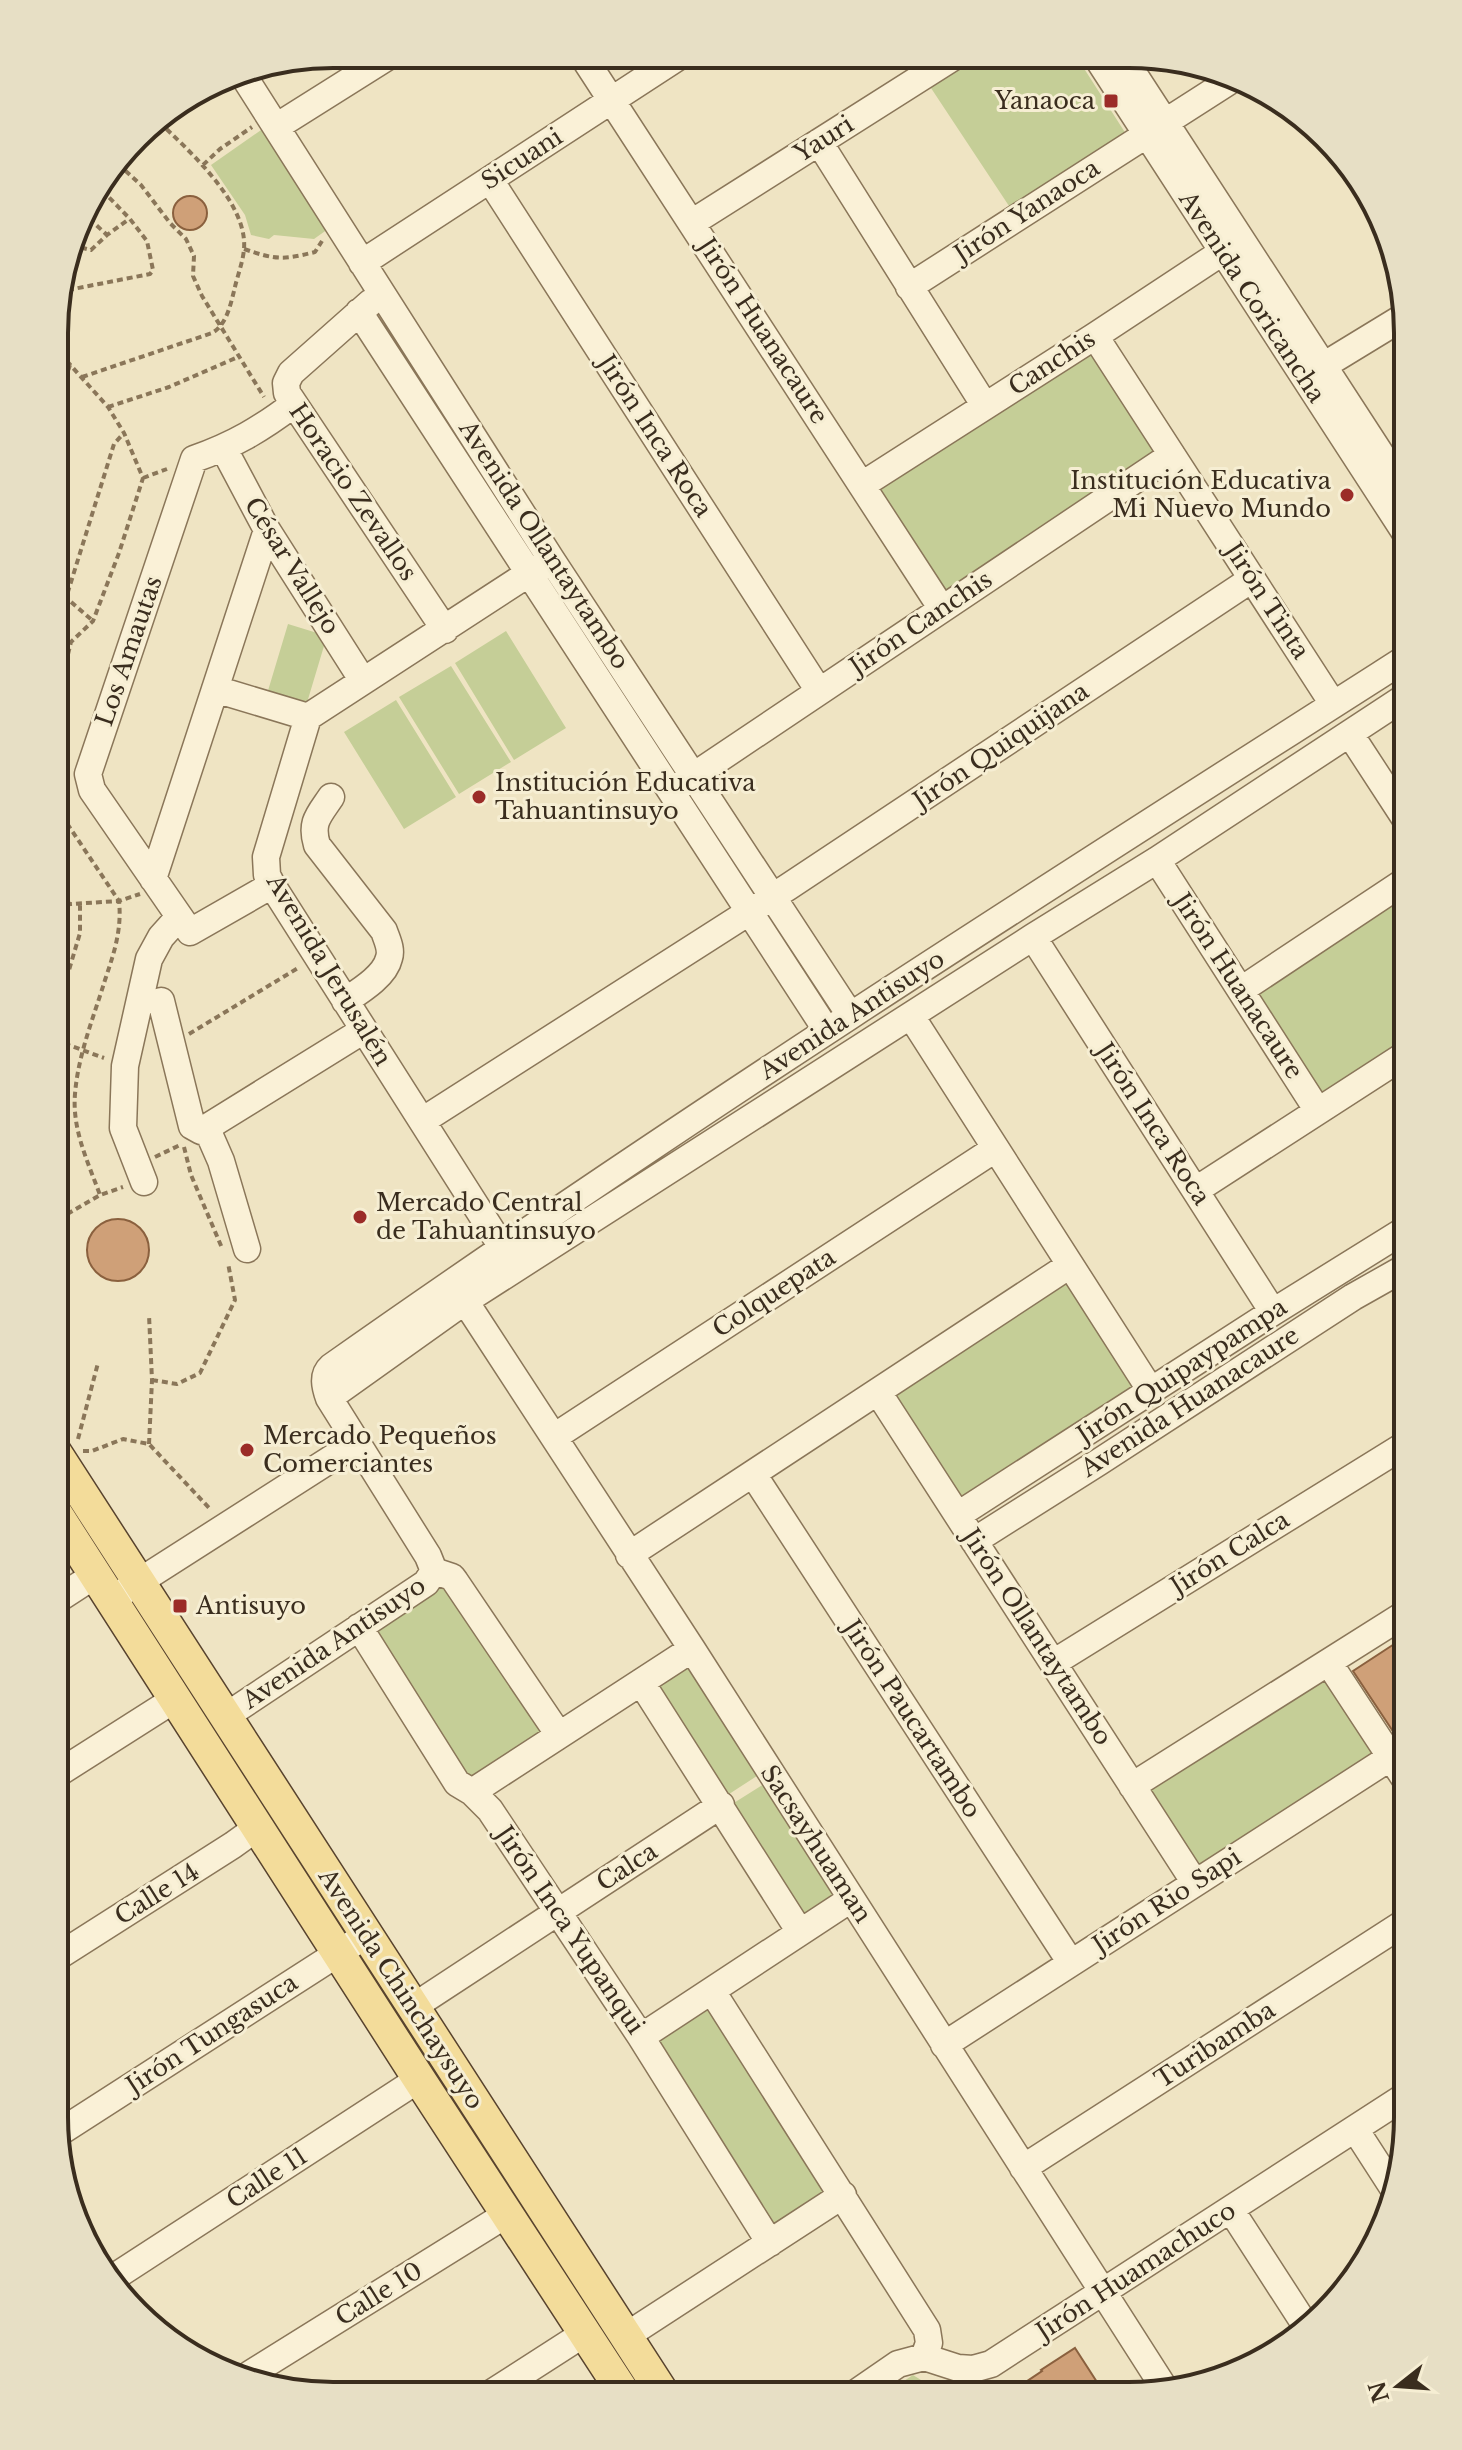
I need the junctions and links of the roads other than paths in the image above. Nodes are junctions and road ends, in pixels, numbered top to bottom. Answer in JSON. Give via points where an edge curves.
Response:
{"nodes":[{"id":1,"x":367,"y":68,"type":"edge"},
{"id":2,"x":591,"y":68,"type":"edge"},
{"id":3,"x":661,"y":68,"type":"edge"},
{"id":4,"x":936,"y":68,"type":"edge"},
{"id":5,"x":1106,"y":68,"type":"edge"},
{"id":6,"x":1127,"y":68,"type":"edge"},
{"id":7,"x":248,"y":83,"type":"edge"},
{"id":8,"x":1223,"y":86,"type":"edge"},
{"id":9,"x":612,"y":100,"type":"junction"},
{"id":10,"x":272,"y":121,"type":"junction"},
{"id":11,"x":1155,"y":129,"type":"junction"},
{"id":12,"x":819,"y":142,"type":"junction"},
{"id":13,"x":490,"y":180,"type":"junction"},
{"id":14,"x":693,"y":222,"type":"junction"},
{"id":15,"x":1232,"y":245,"type":"junction"},
{"id":16,"x":362,"y":263,"type":"junction"},
{"id":17,"x":909,"y":287,"type":"junction"},
{"id":18,"x":381,"y":292,"type":"junction"},
{"id":19,"x":359,"y":312,"type":"junction"},
{"id":20,"x":1393,"y":323,"type":"edge"},
{"id":21,"x":1095,"y":336,"type":"junction"},
{"id":22,"x":1323,"y":366,"type":"junction"},
{"id":23,"x":985,"y":406,"type":"junction"},
{"id":24,"x":285,"y":410,"type":"junction"},
{"id":25,"x":224,"y":449,"type":"junction"},
{"id":26,"x":1172,"y":455,"type":"junction"},
{"id":27,"x":1394,"y":472,"type":"edge"},
{"id":28,"x":862,"y":485,"type":"junction"},
{"id":29,"x":1394,"y":514,"type":"edge"},
{"id":30,"x":267,"y":530,"type":"junction"},
{"id":31,"x":551,"y":559,"type":"junction"},
{"id":32,"x":530,"y":575,"type":"junction"},
{"id":33,"x":1252,"y":579,"type":"junction"},
{"id":34,"x":942,"y":609,"type":"junction"},
{"id":35,"x":445,"y":630,"type":"junction"},
{"id":36,"x":1394,"y":666,"type":"edge"},
{"id":37,"x":363,"y":681,"type":"junction"},
{"id":38,"x":215,"y":689,"type":"junction"},
{"id":39,"x":819,"y":691,"type":"junction"},
{"id":40,"x":1333,"y":704,"type":"junction"},
{"id":41,"x":1394,"y":705,"type":"edge"},
{"id":42,"x":308,"y":717,"type":"junction"},
{"id":43,"x":1350,"y":734,"type":"junction"},
{"id":44,"x":694,"y":776,"type":"junction"},
{"id":45,"x":670,"y":791,"type":"junction"},
{"id":46,"x":331,"y":797,"type":"dead end"},
{"id":47,"x":1394,"y":801,"type":"edge"},
{"id":48,"x":1157,"y":860,"type":"junction"},
{"id":49,"x":153,"y":879,"type":"junction"},
{"id":50,"x":272,"y":885,"type":"junction"},
{"id":51,"x":1394,"y":889,"type":"edge"},
{"id":52,"x":774,"y":896,"type":"junction"},
{"id":53,"x":749,"y":912,"type":"junction"},
{"id":54,"x":185,"y":924,"type":"junction"},
{"id":55,"x":1033,"y":937,"type":"junction"},
{"id":56,"x":1241,"y":990,"type":"junction"},
{"id":57,"x":161,"y":1001,"type":"dead end"},
{"id":58,"x":345,"y":1001,"type":"junction"},
{"id":59,"x":850,"y":1015,"type":"junction"},
{"id":60,"x":911,"y":1016,"type":"junction"},
{"id":61,"x":364,"y":1030,"type":"junction"},
{"id":62,"x":827,"y":1031,"type":"junction"},
{"id":63,"x":1394,"y":1062,"type":"edge"},
{"id":64,"x":1318,"y":1111,"type":"junction"},
{"id":65,"x":422,"y":1121,"type":"junction"},
{"id":66,"x":195,"y":1132,"type":"junction"},
{"id":67,"x":995,"y":1149,"type":"junction"},
{"id":68,"x":140,"y":1174,"type":"road end"},
{"id":69,"x":1196,"y":1190,"type":"junction"},
{"id":70,"x":1393,"y":1237,"type":"edge"},
{"id":71,"x":502,"y":1247,"type":"junction"},
{"id":72,"x":247,"y":1249,"type":"dead end"},
{"id":73,"x":1070,"y":1265,"type":"junction"},
{"id":74,"x":1393,"y":1274,"type":"edge"},
{"id":75,"x":465,"y":1301,"type":"junction"},
{"id":76,"x":1273,"y":1312,"type":"junction"},
{"id":77,"x":1151,"y":1391,"type":"junction"},
{"id":78,"x":878,"y":1392,"type":"junction"},
{"id":79,"x":329,"y":1398,"type":"junction"},
{"id":80,"x":554,"y":1437,"type":"junction"},
{"id":81,"x":356,"y":1443,"type":"junction"},
{"id":82,"x":1393,"y":1452,"type":"edge"},
{"id":83,"x":68,"y":1472,"type":"edge"},
{"id":84,"x":753,"y":1474,"type":"junction"},
{"id":85,"x":958,"y":1515,"type":"junction"},
{"id":86,"x":68,"y":1533,"type":"edge"},
{"id":87,"x":974,"y":1541,"type":"junction"},
{"id":88,"x":629,"y":1555,"type":"junction"},
{"id":89,"x":434,"y":1571,"type":"junction"},
{"id":90,"x":139,"y":1583,"type":"junction"},
{"id":91,"x":103,"y":1588,"type":"junction"},
{"id":92,"x":68,"y":1597,"type":"edge"},
{"id":93,"x":1393,"y":1621,"type":"edge"},
{"id":94,"x":359,"y":1627,"type":"junction"},
{"id":95,"x":692,"y":1649,"type":"junction"},
{"id":96,"x":1053,"y":1663,"type":"junction"},
{"id":97,"x":1329,"y":1663,"type":"junction"},
{"id":98,"x":641,"y":1682,"type":"junction"},
{"id":99,"x":175,"y":1699,"type":"junction"},
{"id":100,"x":226,"y":1716,"type":"junction"},
{"id":101,"x":559,"y":1735,"type":"junction"},
{"id":102,"x":1391,"y":1757,"type":"junction"},
{"id":103,"x":1393,"y":1760,"type":"edge"},
{"id":104,"x":68,"y":1767,"type":"edge"},
{"id":105,"x":1132,"y":1786,"type":"junction"},
{"id":106,"x":472,"y":1792,"type":"junction"},
{"id":107,"x":721,"y":1805,"type":"junction"},
{"id":108,"x":258,"y":1827,"type":"junction"},
{"id":109,"x":1195,"y":1883,"type":"junction"},
{"id":110,"x":851,"y":1899,"type":"junction"},
{"id":111,"x":558,"y":1912,"type":"junction"},
{"id":112,"x":1393,"y":1930,"type":"edge"},
{"id":113,"x":800,"y":1932,"type":"junction"},
{"id":114,"x":367,"y":1935,"type":"junction"},
{"id":115,"x":68,"y":1950,"type":"edge"},
{"id":116,"x":339,"y":1952,"type":"junction"},
{"id":117,"x":1071,"y":1963,"type":"junction"},
{"id":118,"x":712,"y":1991,"type":"junction"},
{"id":119,"x":413,"y":2007,"type":"junction"},
{"id":120,"x":641,"y":2037,"type":"junction"},
{"id":121,"x":944,"y":2045,"type":"junction"},
{"id":122,"x":419,"y":2079,"type":"junction"},
{"id":123,"x":1393,"y":2104,"type":"edge"},
{"id":124,"x":69,"y":2127,"type":"edge"},
{"id":125,"x":1355,"y":2129,"type":"junction"},
{"id":126,"x":1023,"y":2168,"type":"junction"},
{"id":127,"x":1387,"y":2178,"type":"edge"},
{"id":128,"x":843,"y":2195,"type":"junction"},
{"id":129,"x":1231,"y":2210,"type":"junction"},
{"id":130,"x":507,"y":2214,"type":"junction"},
{"id":131,"x":770,"y":2243,"type":"junction"},
{"id":132,"x":120,"y":2273,"type":"edge"},
{"id":133,"x":1102,"y":2292,"type":"junction"},
{"id":134,"x":1301,"y":2318,"type":"edge"},
{"id":135,"x":585,"y":2333,"type":"junction"},
{"id":136,"x":626,"y":2336,"type":"junction"},
{"id":137,"x":924,"y":2357,"type":"junction"},
{"id":138,"x":256,"y":2370,"type":"edge"},
{"id":139,"x":1159,"y":2380,"type":"edge"},
{"id":140,"x":509,"y":2382,"type":"edge"},
{"id":141,"x":617,"y":2382,"type":"edge"},
{"id":142,"x":656,"y":2382,"type":"edge"},
{"id":143,"x":872,"y":2382,"type":"edge"}],
"edges":[{"from":1,"to":10,"type":"street"},
{"from":2,"to":9,"type":"street","name":"Jirón Huanacaure"},
{"from":3,"to":9,"type":"street","name":"Sicuani"},
{"from":4,"to":12,"type":"street","name":"Yauri"},
{"from":5,"to":11,"type":"street","name":"Avenida Coricancha"},
{"from":6,"to":11,"type":"street","name":"Avenida Coricancha"},
{"from":7,"to":10,"type":"street","name":"Avenida Ollantaytambo"},
{"from":8,"to":11,"type":"street","name":"Jirón Yanaoca"},
{"from":9,"to":13,"type":"street","name":"Sicuani"},
{"from":9,"to":14,"type":"street","name":"Jirón Huanacaure"},
{"from":10,"to":16,"type":"street","name":"Avenida Ollantaytambo"},
{"from":11,"to":15,"type":"street","name":"Avenida Coricancha"},
{"from":11,"to":17,"type":"street","name":"Jirón Yanaoca"},
{"from":12,"to":14,"type":"street","name":"Yauri"},
{"from":12,"to":17,"type":"street"},
{"from":13,"to":16,"type":"street","name":"Sicuani"},
{"from":13,"to":39,"type":"street","name":"Jirón Inca Roca"},
{"from":14,"to":28,"type":"street","name":"Jirón Huanacaure"},
{"from":15,"to":21,"type":"street","name":"Canchis"},
{"from":15,"to":22,"type":"street","name":"Avenida Coricancha"},
{"from":15,"to":29,"type":"street","name":"Avenida Coricancha"},
{"from":16,"to":18,"type":"street","name":"Avenida Ollantaytambo"},
{"from":17,"to":23,"type":"street"},
{"from":18,"to":19,"type":"street","name":"Horacio Zevallos"},
{"from":18,"to":31,"type":"street","name":"Avenida Ollantaytambo"},
{"from":19,"to":24,"type":"street","name":"Horacio Zevallos","via":[[291,373]]},
{"from":19,"to":32,"type":"street","name":"Avenida Ollantaytambo"},
{"from":20,"to":22,"type":"street"},
{"from":21,"to":23,"type":"street","name":"Canchis"},
{"from":21,"to":26,"type":"street","name":"Jirón Tinta"},
{"from":22,"to":27,"type":"street","name":"Avenida Coricancha"},
{"from":23,"to":28,"type":"street","name":"Canchis"},
{"from":24,"to":25,"type":"street","name":"Los Amautas"},
{"from":24,"to":35,"type":"street","name":"Horacio Zevallos"},
{"from":25,"to":30,"type":"street","name":"César Vallejo"},
{"from":25,"to":49,"type":"street","name":"Los Amautas","via":[[194,459],[88,774],[92,790]]},
{"from":26,"to":33,"type":"street","name":"Jirón Tinta"},
{"from":26,"to":34,"type":"street","name":"Jirón Canchis"},
{"from":28,"to":34,"type":"street","name":"Jirón Huanacaure"},
{"from":30,"to":37,"type":"street","name":"César Vallejo"},
{"from":30,"to":38,"type":"street"},
{"from":31,"to":32,"type":"street"},
{"from":31,"to":44,"type":"street","name":"Avenida Ollantaytambo"},
{"from":32,"to":35,"type":"street"},
{"from":32,"to":45,"type":"street","name":"Avenida Ollantaytambo"},
{"from":33,"to":40,"type":"street","name":"Jirón Tinta"},
{"from":33,"to":52,"type":"street","name":"Jirón Quiquijana"},
{"from":34,"to":39,"type":"street","name":"Jirón Canchis"},
{"from":35,"to":37,"type":"street"},
{"from":36,"to":40,"type":"street","name":"Avenida Antisuyo"},
{"from":37,"to":42,"type":"street"},
{"from":38,"to":42,"type":"street"},
{"from":38,"to":49,"type":"street"},
{"from":39,"to":44,"type":"street","name":"Jirón Canchis"},
{"from":40,"to":59,"type":"street","name":"Avenida Antisuyo"},
{"from":41,"to":43,"type":"street","name":"Avenida Antisuyo"},
{"from":42,"to":50,"type":"street","name":"Avenida Jerusalén","via":[[266,857]]},
{"from":43,"to":47,"type":"street"},
{"from":43,"to":48,"type":"street","name":"Avenida Antisuyo"},
{"from":44,"to":45,"type":"street","name":"Jirón Canchis"},
{"from":44,"to":52,"type":"street","name":"Avenida Ollantaytambo"},
{"from":45,"to":53,"type":"street","name":"Avenida Ollantaytambo"},
{"from":46,"to":58,"type":"street","via":[[314,822],[317,845],[384,931],[390,947],[384,968]]},
{"from":48,"to":55,"type":"street","name":"Avenida Antisuyo"},
{"from":48,"to":56,"type":"street","name":"Jirón Huanacaure"},
{"from":49,"to":54,"type":"street","name":"Los Amautas"},
{"from":50,"to":54,"type":"street"},
{"from":50,"to":58,"type":"street","name":"Avenida Jerusalén"},
{"from":51,"to":56,"type":"street"},
{"from":52,"to":53,"type":"street","name":"Jirón Quiquijana"},
{"from":52,"to":59,"type":"street","name":"Avenida Ollantaytambo"},
{"from":53,"to":62,"type":"street","name":"Avenida Ollantaytambo"},
{"from":53,"to":65,"type":"street","name":"Jirón Quiquijana"},
{"from":54,"to":68,"type":"street","via":[[161,937],[149,959],[125,1066],[123,1128]]},
{"from":55,"to":60,"type":"street","name":"Avenida Antisuyo"},
{"from":55,"to":69,"type":"street","name":"Jirón Inca Roca"},
{"from":56,"to":64,"type":"street","name":"Jirón Huanacaure"},
{"from":57,"to":66,"type":"street"},
{"from":58,"to":61,"type":"street","name":"Avenida Jerusalén"},
{"from":59,"to":62,"type":"street","name":"Avenida Antisuyo"},
{"from":60,"to":67,"type":"street"},
{"from":60,"to":75,"type":"street","name":"Avenida Antisuyo"},
{"from":61,"to":65,"type":"street","name":"Avenida Jerusalén"},
{"from":61,"to":66,"type":"street"},
{"from":62,"to":71,"type":"street","name":"Avenida Antisuyo"},
{"from":63,"to":64,"type":"street"},
{"from":64,"to":69,"type":"street"},
{"from":65,"to":71,"type":"street","name":"Avenida Jerusalén"},
{"from":66,"to":72,"type":"street","via":[[221,1161]]},
{"from":67,"to":73,"type":"street"},
{"from":67,"to":80,"type":"street","name":"Colquepata"},
{"from":69,"to":76,"type":"street","name":"Jirón Inca Roca"},
{"from":70,"to":76,"type":"street","name":"Jirón Quipaypampa"},
{"from":71,"to":79,"type":"street","name":"Avenida Antisuyo","via":[[331,1367],[325,1386]]},
{"from":73,"to":77,"type":"street"},
{"from":73,"to":78,"type":"street"},
{"from":74,"to":87,"type":"street","name":"Avenida Huanacaure"},
{"from":75,"to":79,"type":"street","name":"Avenida Antisuyo"},
{"from":75,"to":80,"type":"street","name":"Sacsayhuaman"},
{"from":76,"to":77,"type":"street","name":"Jirón Quipaypampa"},
{"from":77,"to":85,"type":"street","name":"Jirón Quipaypampa"},
{"from":78,"to":84,"type":"street"},
{"from":78,"to":85,"type":"street","name":"Jirón Ollantaytambo"},
{"from":79,"to":81,"type":"street","name":"Avenida Antisuyo"},
{"from":80,"to":88,"type":"street","name":"Sacsayhuaman"},
{"from":81,"to":89,"type":"street","name":"Avenida Antisuyo"},
{"from":81,"to":90,"type":"street"},
{"from":82,"to":96,"type":"street","name":"Jirón Calca"},
{"from":83,"to":90,"type":"main road"},
{"from":84,"to":88,"type":"street"},
{"from":84,"to":117,"type":"street","name":"Jirón Paucartambo"},
{"from":85,"to":87,"type":"street","name":"Jirón Ollantaytambo"},
{"from":86,"to":91,"type":"main road"},
{"from":87,"to":96,"type":"street","name":"Jirón Ollantaytambo"},
{"from":88,"to":95,"type":"street","name":"Sacsayhuaman"},
{"from":89,"to":94,"type":"street","name":"Avenida Antisuyo","via":[[426,1583]]},
{"from":89,"to":101,"type":"street","via":[[452,1577]]},
{"from":90,"to":91,"type":"street"},
{"from":90,"to":100,"type":"main road","name":"Avenida Chinchaysuyo"},
{"from":91,"to":92,"type":"street"},
{"from":91,"to":99,"type":"main road","name":"Avenida Chinchaysuyo"},
{"from":93,"to":97,"type":"street"},
{"from":94,"to":100,"type":"street","name":"Avenida Antisuyo"},
{"from":94,"to":106,"type":"street","name":"Jirón Inca Yupanqui","via":[[457,1783]]},
{"from":95,"to":98,"type":"street"},
{"from":95,"to":110,"type":"street","name":"Sacsayhuaman"},
{"from":96,"to":105,"type":"street","name":"Jirón Ollantaytambo"},
{"from":97,"to":102,"type":"street"},
{"from":97,"to":105,"type":"street"},
{"from":98,"to":101,"type":"street"},
{"from":98,"to":107,"type":"street"},
{"from":99,"to":104,"type":"street"},
{"from":99,"to":108,"type":"main road","name":"Avenida Chinchaysuyo"},
{"from":100,"to":114,"type":"main road","name":"Avenida Chinchaysuyo"},
{"from":101,"to":106,"type":"street"},
{"from":102,"to":103,"type":"street"},
{"from":102,"to":109,"type":"street","name":"Jirón Rio Sapi"},
{"from":105,"to":109,"type":"street","name":"Jirón Ollantaytambo"},
{"from":106,"to":111,"type":"street","name":"Jirón Inca Yupanqui","via":[[490,1810]]},
{"from":107,"to":111,"type":"street","name":"Calca"},
{"from":107,"to":113,"type":"street"},
{"from":108,"to":115,"type":"street","name":"Calle 14"},
{"from":108,"to":116,"type":"main road","name":"Avenida Chinchaysuyo"},
{"from":109,"to":117,"type":"street","name":"Jirón Rio Sapi"},
{"from":110,"to":113,"type":"street"},
{"from":110,"to":121,"type":"street","name":"Sacsayhuaman"},
{"from":111,"to":119,"type":"street","name":"Calca"},
{"from":111,"to":120,"type":"street","name":"Jirón Inca Yupanqui"},
{"from":112,"to":126,"type":"street","name":"Turibamba"},
{"from":113,"to":118,"type":"street"},
{"from":114,"to":116,"type":"street","name":"Jirón Tungasuca"},
{"from":114,"to":119,"type":"main road","name":"Avenida Chinchaysuyo"},
{"from":116,"to":122,"type":"main road","name":"Avenida Chinchaysuyo"},
{"from":116,"to":124,"type":"street","name":"Jirón Tungasuca"},
{"from":117,"to":121,"type":"street","name":"Jirón Rio Sapi"},
{"from":118,"to":120,"type":"street"},
{"from":118,"to":128,"type":"street"},
{"from":119,"to":136,"type":"main road","name":"Avenida Chinchaysuyo"},
{"from":120,"to":131,"type":"street","name":"Jirón Inca Yupanqui"},
{"from":121,"to":126,"type":"street","name":"Sacsayhuaman"},
{"from":122,"to":130,"type":"main road","name":"Avenida Chinchaysuyo"},
{"from":122,"to":132,"type":"street","name":"Calle 11"},
{"from":123,"to":125,"type":"street","name":"Jirón Huamachuco"},
{"from":125,"to":127,"type":"street"},
{"from":125,"to":129,"type":"street","name":"Jirón Huamachuco"},
{"from":126,"to":133,"type":"street","name":"Sacsayhuaman"},
{"from":128,"to":131,"type":"street"},
{"from":128,"to":137,"type":"street","via":[[927,2330]]},
{"from":129,"to":133,"type":"street","name":"Jirón Huamachuco"},
{"from":129,"to":134,"type":"street"},
{"from":130,"to":135,"type":"main road","name":"Avenida Chinchaysuyo"},
{"from":130,"to":138,"type":"street","name":"Calle 10"},
{"from":131,"to":136,"type":"street"},
{"from":133,"to":137,"type":"street","name":"Jirón Huamachuco","via":[[991,2364],[958,2368]]},
{"from":133,"to":139,"type":"street","name":"Sacsayhuaman"},
{"from":135,"to":140,"type":"street"},
{"from":135,"to":141,"type":"main road","name":"Avenida Chinchaysuyo"},
{"from":136,"to":142,"type":"main road","name":"Avenida Chinchaysuyo"},
{"from":137,"to":143,"type":"street","via":[[898,2364]]}]}
